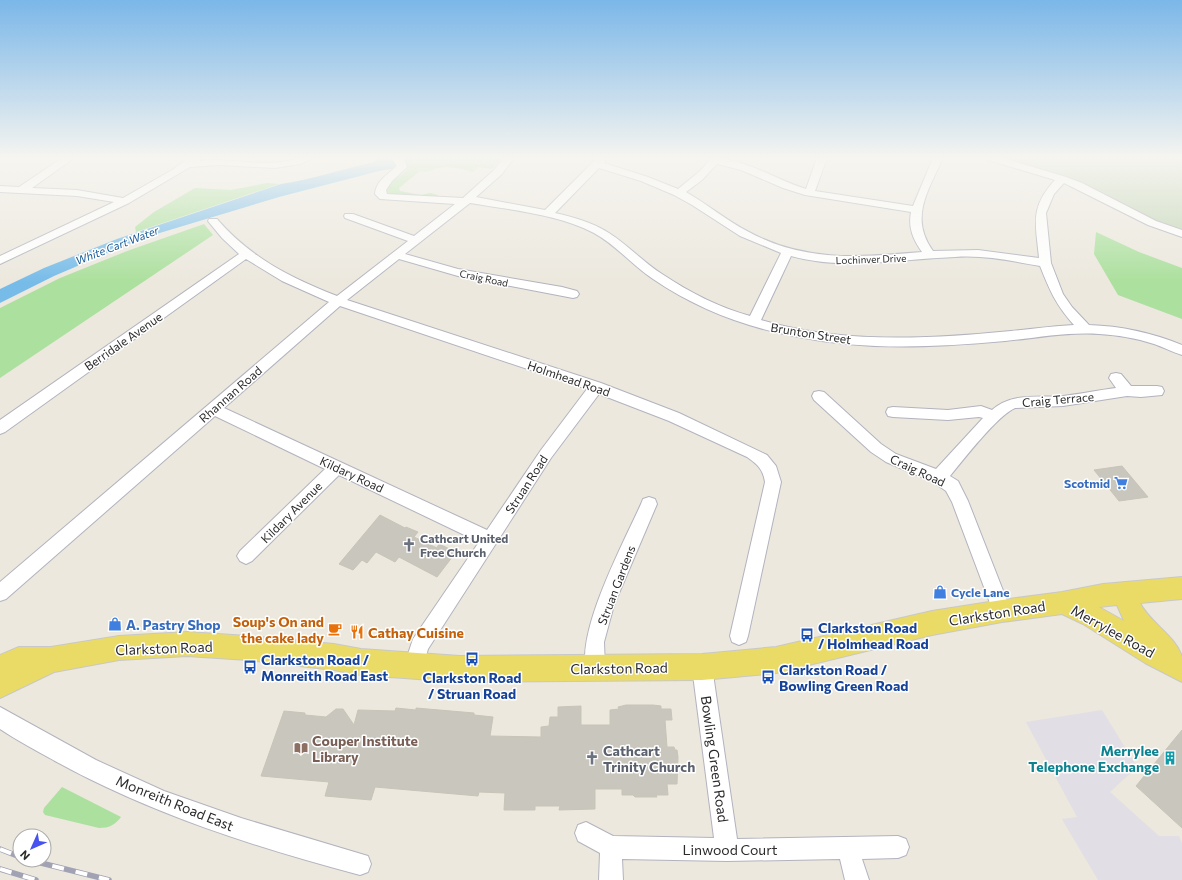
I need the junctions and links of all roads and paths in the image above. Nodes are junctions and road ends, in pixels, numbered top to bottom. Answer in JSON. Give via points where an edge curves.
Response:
{"nodes":[{"id":1,"x":119,"y":199,"type":"edge"},
{"id":2,"x":440,"y":199,"type":"edge"},
{"id":3,"x":562,"y":199,"type":"edge"},
{"id":4,"x":688,"y":199,"type":"edge"},
{"id":5,"x":848,"y":199,"type":"edge"},
{"id":6,"x":921,"y":199,"type":"edge"},
{"id":7,"x":1047,"y":199,"type":"edge"},
{"id":8,"x":1105,"y":199,"type":"edge"},
{"id":9,"x":125,"y":200,"type":"joint"},
{"id":10,"x":466,"y":200,"type":"junction"},
{"id":11,"x":917,"y":210,"type":"junction"},
{"id":12,"x":547,"y":214,"type":"junction"},
{"id":13,"x":349,"y":216,"type":"dead end"},
{"id":14,"x":213,"y":221,"type":"dead end"},
{"id":15,"x":1182,"y":234,"type":"edge"},
{"id":16,"x":416,"y":240,"type":"junction"},
{"id":17,"x":787,"y":252,"type":"junction"},
{"id":18,"x":246,"y":254,"type":"junction"},
{"id":19,"x":397,"y":255,"type":"junction"},
{"id":20,"x":930,"y":255,"type":"junction"},
{"id":21,"x":0,"y":260,"type":"edge"},
{"id":22,"x":1046,"y":263,"type":"junction"},
{"id":23,"x":573,"y":294,"type":"dead end"},
{"id":24,"x":338,"y":301,"type":"junction"},
{"id":25,"x":753,"y":322,"type":"junction"},
{"id":26,"x":1085,"y":328,"type":"junction"},
{"id":27,"x":1182,"y":350,"type":"edge"},
{"id":28,"x":1116,"y":378,"type":"dead end"},
{"id":29,"x":596,"y":387,"type":"junction"},
{"id":30,"x":1157,"y":390,"type":"dead end"},
{"id":31,"x":1127,"y":391,"type":"junction"},
{"id":32,"x":819,"y":396,"type":"dead end"},
{"id":33,"x":213,"y":409,"type":"junction"},
{"id":34,"x":893,"y":412,"type":"dead end"},
{"id":35,"x":993,"y":417,"type":"junction"},
{"id":36,"x":0,"y":428,"type":"edge"},
{"id":37,"x":337,"y":467,"type":"junction"},
{"id":38,"x":940,"y":477,"type":"junction"},
{"id":39,"x":649,"y":504,"type":"dead end"},
{"id":40,"x":490,"y":539,"type":"junction"},
{"id":41,"x":246,"y":556,"type":"dead end"},
{"id":42,"x":1182,"y":588,"type":"edge"},
{"id":43,"x":0,"y":593,"type":"edge"},
{"id":44,"x":1113,"y":594,"type":"junction"},
{"id":45,"x":1062,"y":603,"type":"junction"},
{"id":46,"x":1002,"y":611,"type":"junction"},
{"id":47,"x":739,"y":636,"type":"dead end"},
{"id":48,"x":50,"y":660,"type":"junction"},
{"id":49,"x":1175,"y":665,"type":"edge"},
{"id":50,"x":414,"y":666,"type":"junction"},
{"id":51,"x":702,"y":667,"type":"junction"},
{"id":52,"x":0,"y":668,"type":"edge"},
{"id":53,"x":595,"y":669,"type":"junction"},
{"id":54,"x":0,"y":685,"type":"edge"},
{"id":55,"x":0,"y":717,"type":"edge"},
{"id":56,"x":586,"y":833,"type":"dead end"},
{"id":57,"x":611,"y":847,"type":"junction"},
{"id":58,"x":898,"y":847,"type":"dead end"},
{"id":59,"x":848,"y":848,"type":"junction"},
{"id":60,"x":727,"y":850,"type":"junction"},
{"id":61,"x":360,"y":864,"type":"dead end"},
{"id":62,"x":611,"y":880,"type":"edge"},
{"id":63,"x":857,"y":880,"type":"edge"}],
"edges":[{"from":1,"to":9,"type":"street"},
{"from":2,"to":10,"type":"street","name":"Brunton Street"},
{"from":3,"to":12,"type":"street"},
{"from":4,"to":17,"type":"street","name":"Lochinver Drive","via":[[748,236]]},
{"from":5,"to":11,"type":"street"},
{"from":6,"to":11,"type":"street"},
{"from":7,"to":22,"type":"street","via":[[1041,213]]},
{"from":8,"to":15,"type":"street","via":[[1152,223]]},
{"from":9,"to":21,"type":"street"},
{"from":10,"to":12,"type":"street","name":"Brunton Street"},
{"from":10,"to":16,"type":"street","name":"Rhannan Road"},
{"from":11,"to":20,"type":"street","via":[[918,237]]},
{"from":12,"to":25,"type":"street","name":"Brunton Street","via":[[597,231],[668,283],[708,305]]},
{"from":13,"to":16,"type":"street"},
{"from":14,"to":18,"type":"street","name":"Holmhead Road","via":[[228,239]]},
{"from":16,"to":19,"type":"street","name":"Rhannan Road"},
{"from":17,"to":20,"type":"street","name":"Lochinver Drive","via":[[842,261]]},
{"from":17,"to":25,"type":"street"},
{"from":18,"to":24,"type":"street","name":"Holmhead Road","via":[[274,273]]},
{"from":18,"to":36,"type":"street","name":"Berridale Avenue"},
{"from":19,"to":23,"type":"street","name":"Craig Road","via":[[485,279]]},
{"from":19,"to":24,"type":"street","name":"Rhannan Road"},
{"from":20,"to":22,"type":"street","name":"Lochinver Drive","via":[[975,253]]},
{"from":22,"to":26,"type":"street","via":[[1057,294]]},
{"from":24,"to":29,"type":"street","name":"Holmhead Road"},
{"from":24,"to":33,"type":"street","name":"Rhannan Road"},
{"from":25,"to":26,"type":"street","name":"Brunton Street","via":[[818,336],[885,342],[967,339]]},
{"from":26,"to":27,"type":"street","name":"Brunton Street","via":[[1132,334]]},
{"from":28,"to":31,"type":"street"},
{"from":29,"to":40,"type":"street","name":"Struan Road","via":[[546,454]]},
{"from":29,"to":47,"type":"street","name":"Holmhead Road","via":[[700,429],[752,453],[768,466],[773,482]]},
{"from":30,"to":31,"type":"street","name":"Craig Terrace"},
{"from":31,"to":35,"type":"street","name":"Craig Terrace","via":[[1064,401],[1014,403],[1004,407]]},
{"from":32,"to":38,"type":"street","name":"Craig Road","via":[[876,448],[891,458]]},
{"from":33,"to":37,"type":"street","name":"Kildary Road"},
{"from":33,"to":43,"type":"street","name":"Rhannan Road"},
{"from":34,"to":35,"type":"street","via":[[948,415],[981,411]]},
{"from":35,"to":38,"type":"street","name":"Craig Terrace"},
{"from":37,"to":40,"type":"street","name":"Kildary Road"},
{"from":37,"to":41,"type":"street","name":"Kildary Avenue"},
{"from":38,"to":46,"type":"street","name":"Craig Road","via":[[952,486],[960,501]]},
{"from":39,"to":53,"type":"street","name":"Struan Gardens","via":[[605,605],[595,642]]},
{"from":40,"to":50,"type":"street","name":"Struan Road","via":[[420,645]]},
{"from":42,"to":44,"type":"main road","name":"Clarkston Road"},
{"from":44,"to":45,"type":"main road","name":"Clarkston Road"},
{"from":44,"to":49,"type":"main road","name":"Merrylee Road"},
{"from":45,"to":46,"type":"main road","name":"Clarkston Road"},
{"from":45,"to":49,"type":"main road","name":"Merrylee Road","via":[[1088,614]]},
{"from":46,"to":51,"type":"main road","name":"Clarkston Road","via":[[932,623],[776,660]]},
{"from":48,"to":50,"type":"main road","name":"Clarkston Road","via":[[119,648],[187,644]]},
{"from":48,"to":52,"type":"main road","name":"Clarkston Road","via":[[19,660]]},
{"from":48,"to":54,"type":"main road","name":"Clarkston Road"},
{"from":50,"to":53,"type":"main road","name":"Clarkston Road","via":[[460,669]]},
{"from":51,"to":53,"type":"main road","name":"Clarkston Road"},
{"from":51,"to":60,"type":"street","name":"Bowling Green Road"},
{"from":55,"to":61,"type":"street","name":"Monreith Road East","via":[[71,759],[142,792],[238,829]]},
{"from":56,"to":57,"type":"street","name":"Linwood Court"},
{"from":57,"to":60,"type":"street","name":"Linwood Court"},
{"from":57,"to":62,"type":"street"},
{"from":58,"to":59,"type":"street","name":"Linwood Court"},
{"from":59,"to":60,"type":"street","name":"Linwood Court"},
{"from":59,"to":63,"type":"street"}]}
